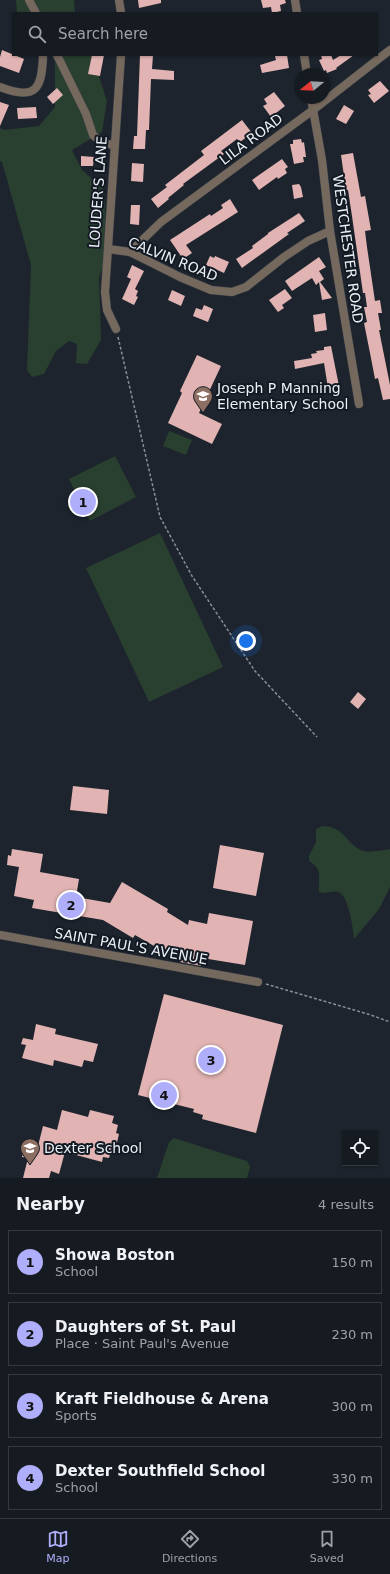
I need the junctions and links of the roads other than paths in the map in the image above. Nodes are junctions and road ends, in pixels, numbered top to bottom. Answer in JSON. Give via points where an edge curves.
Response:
{"nodes":[{"id":1,"x":29,"y":0,"type":"edge"},
{"id":2,"x":119,"y":0,"type":"edge"},
{"id":3,"x":296,"y":0,"type":"edge"},
{"id":4,"x":35,"y":12,"type":"edge"},
{"id":5,"x":121,"y":12,"type":"edge"},
{"id":6,"x":297,"y":12,"type":"edge"},
{"id":7,"x":390,"y":50,"type":"edge"},
{"id":8,"x":43,"y":56,"type":"edge"},
{"id":9,"x":57,"y":56,"type":"edge"},
{"id":10,"x":121,"y":56,"type":"edge"},
{"id":11,"x":304,"y":56,"type":"edge"},
{"id":12,"x":306,"y":68,"type":"edge"},
{"id":13,"x":0,"y":87,"type":"edge"},
{"id":14,"x":312,"y":104,"type":"edge"},
{"id":15,"x":313,"y":110,"type":"junction"},
{"id":16,"x":114,"y":145,"type":"junction"},
{"id":17,"x":330,"y":231,"type":"junction"},
{"id":18,"x":108,"y":249,"type":"junction"},
{"id":19,"x":130,"y":252,"type":"junction"},
{"id":20,"x":116,"y":328,"type":"road end"},
{"id":21,"x":359,"y":404,"type":"dead end"},
{"id":22,"x":0,"y":935,"type":"edge"},
{"id":23,"x":258,"y":982,"type":"road end"}],
"edges":[{"from":1,"to":4,"type":"street"},
{"from":2,"to":5,"type":"street"},
{"from":3,"to":6,"type":"street"},
{"from":7,"to":15,"type":"street","name":"LILA ROAD"},
{"from":8,"to":13,"type":"street","via":[[42,78],[33,90],[20,94]]},
{"from":9,"to":16,"type":"street","via":[[86,114],[93,135],[102,143]]},
{"from":10,"to":16,"type":"street","name":"LOUDER'S LANE"},
{"from":11,"to":12,"type":"street"},
{"from":14,"to":15,"type":"street","name":"WESTCHESTER ROAD"},
{"from":15,"to":17,"type":"street","name":"WESTCHESTER ROAD"},
{"from":15,"to":19,"type":"street","name":"LILA ROAD","via":[[162,222]]},
{"from":16,"to":18,"type":"street","name":"LOUDER'S LANE"},
{"from":17,"to":19,"type":"street","name":"CALVIN ROAD","via":[[308,240],[246,287],[232,292],[212,290]]},
{"from":17,"to":21,"type":"street","name":"WESTCHESTER ROAD"},
{"from":18,"to":19,"type":"street","name":"CALVIN ROAD"},
{"from":18,"to":20,"type":"street","name":"LOUDER'S LANE","via":[[105,302]]},
{"from":22,"to":23,"type":"street","name":"SAINT PAUL'S AVENUE"}]}
